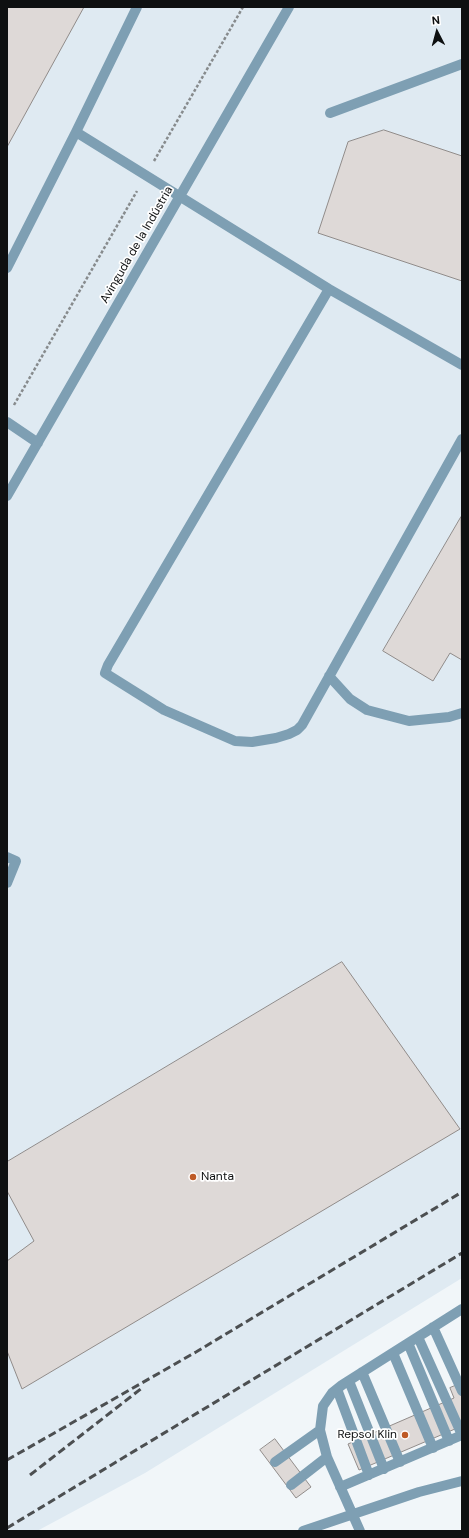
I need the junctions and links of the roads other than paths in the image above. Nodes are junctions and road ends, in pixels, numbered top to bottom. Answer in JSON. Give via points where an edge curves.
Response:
{"nodes":[{"id":1,"x":136,"y":7,"type":"edge"},
{"id":2,"x":289,"y":7,"type":"edge"},
{"id":3,"x":462,"y":64,"type":"edge"},
{"id":4,"x":330,"y":113,"type":"dead end"},
{"id":5,"x":76,"y":132,"type":"junction"},
{"id":6,"x":180,"y":197,"type":"junction"},
{"id":7,"x":7,"y":268,"type":"edge"},
{"id":8,"x":329,"y":289,"type":"junction"},
{"id":9,"x":462,"y":365,"type":"edge"},
{"id":10,"x":7,"y":422,"type":"edge"},
{"id":11,"x":462,"y":439,"type":"edge"},
{"id":12,"x":38,"y":443,"type":"junction"},
{"id":13,"x":7,"y":496,"type":"edge"},
{"id":14,"x":329,"y":676,"type":"junction"},
{"id":15,"x":462,"y":713,"type":"edge"},
{"id":16,"x":7,"y":856,"type":"edge"},
{"id":17,"x":7,"y":883,"type":"edge"},
{"id":18,"x":462,"y":1309,"type":"edge"},
{"id":19,"x":433,"y":1328,"type":"junction"},
{"id":20,"x":418,"y":1337,"type":"junction"},
{"id":21,"x":408,"y":1343,"type":"junction"},
{"id":22,"x":393,"y":1353,"type":"junction"},
{"id":23,"x":362,"y":1372,"type":"junction"},
{"id":24,"x":349,"y":1381,"type":"junction"},
{"id":25,"x":337,"y":1389,"type":"junction"},
{"id":26,"x":462,"y":1391,"type":"edge"},
{"id":27,"x":320,"y":1430,"type":"junction"},
{"id":28,"x":462,"y":1435,"type":"edge"},
{"id":29,"x":449,"y":1441,"type":"junction"},
{"id":30,"x":433,"y":1448,"type":"junction"},
{"id":31,"x":327,"y":1458,"type":"junction"},
{"id":32,"x":275,"y":1462,"type":"dead end"},
{"id":33,"x":400,"y":1462,"type":"junction"},
{"id":34,"x":384,"y":1469,"type":"junction"},
{"id":35,"x":369,"y":1475,"type":"junction"},
{"id":36,"x":462,"y":1481,"type":"edge"},
{"id":37,"x":291,"y":1485,"type":"dead end"},
{"id":38,"x":340,"y":1487,"type":"junction"},
{"id":39,"x":352,"y":1514,"type":"junction"},
{"id":40,"x":303,"y":1531,"type":"edge"},
{"id":41,"x":360,"y":1531,"type":"edge"}],
"edges":[{"from":1,"to":5,"type":"street"},
{"from":2,"to":6,"type":"street","name":"Avinguda de la Indústria"},
{"from":3,"to":4,"type":"street"},
{"from":5,"to":6,"type":"street"},
{"from":5,"to":7,"type":"street"},
{"from":6,"to":8,"type":"street"},
{"from":6,"to":12,"type":"street","name":"Avinguda de la Indústria"},
{"from":8,"to":9,"type":"street"},
{"from":8,"to":14,"type":"street","via":[[105,673],[164,710],[235,741],[252,742],[276,738],[297,730]]},
{"from":10,"to":12,"type":"street"},
{"from":11,"to":14,"type":"street"},
{"from":12,"to":13,"type":"street","name":"Avinguda de la Indústria"},
{"from":14,"to":15,"type":"street","via":[[350,699],[367,710],[409,721],[449,718]]},
{"from":16,"to":17,"type":"street","via":[[16,861]]},
{"from":18,"to":19,"type":"street"},
{"from":19,"to":20,"type":"street"},
{"from":19,"to":26,"type":"street"},
{"from":20,"to":21,"type":"street"},
{"from":20,"to":28,"type":"street"},
{"from":21,"to":22,"type":"street"},
{"from":21,"to":29,"type":"street"},
{"from":22,"to":23,"type":"street"},
{"from":22,"to":30,"type":"street"},
{"from":23,"to":24,"type":"street"},
{"from":23,"to":33,"type":"street"},
{"from":24,"to":25,"type":"street"},
{"from":24,"to":34,"type":"street"},
{"from":25,"to":27,"type":"street","via":[[323,1406]]},
{"from":25,"to":35,"type":"street"},
{"from":27,"to":31,"type":"street"},
{"from":27,"to":32,"type":"street"},
{"from":28,"to":29,"type":"street"},
{"from":29,"to":30,"type":"street"},
{"from":30,"to":33,"type":"street"},
{"from":31,"to":37,"type":"street"},
{"from":31,"to":38,"type":"street"},
{"from":33,"to":34,"type":"street"},
{"from":34,"to":35,"type":"street"},
{"from":35,"to":38,"type":"street"},
{"from":36,"to":39,"type":"street"},
{"from":38,"to":39,"type":"street"},
{"from":39,"to":40,"type":"street"},
{"from":39,"to":41,"type":"street"}]}
